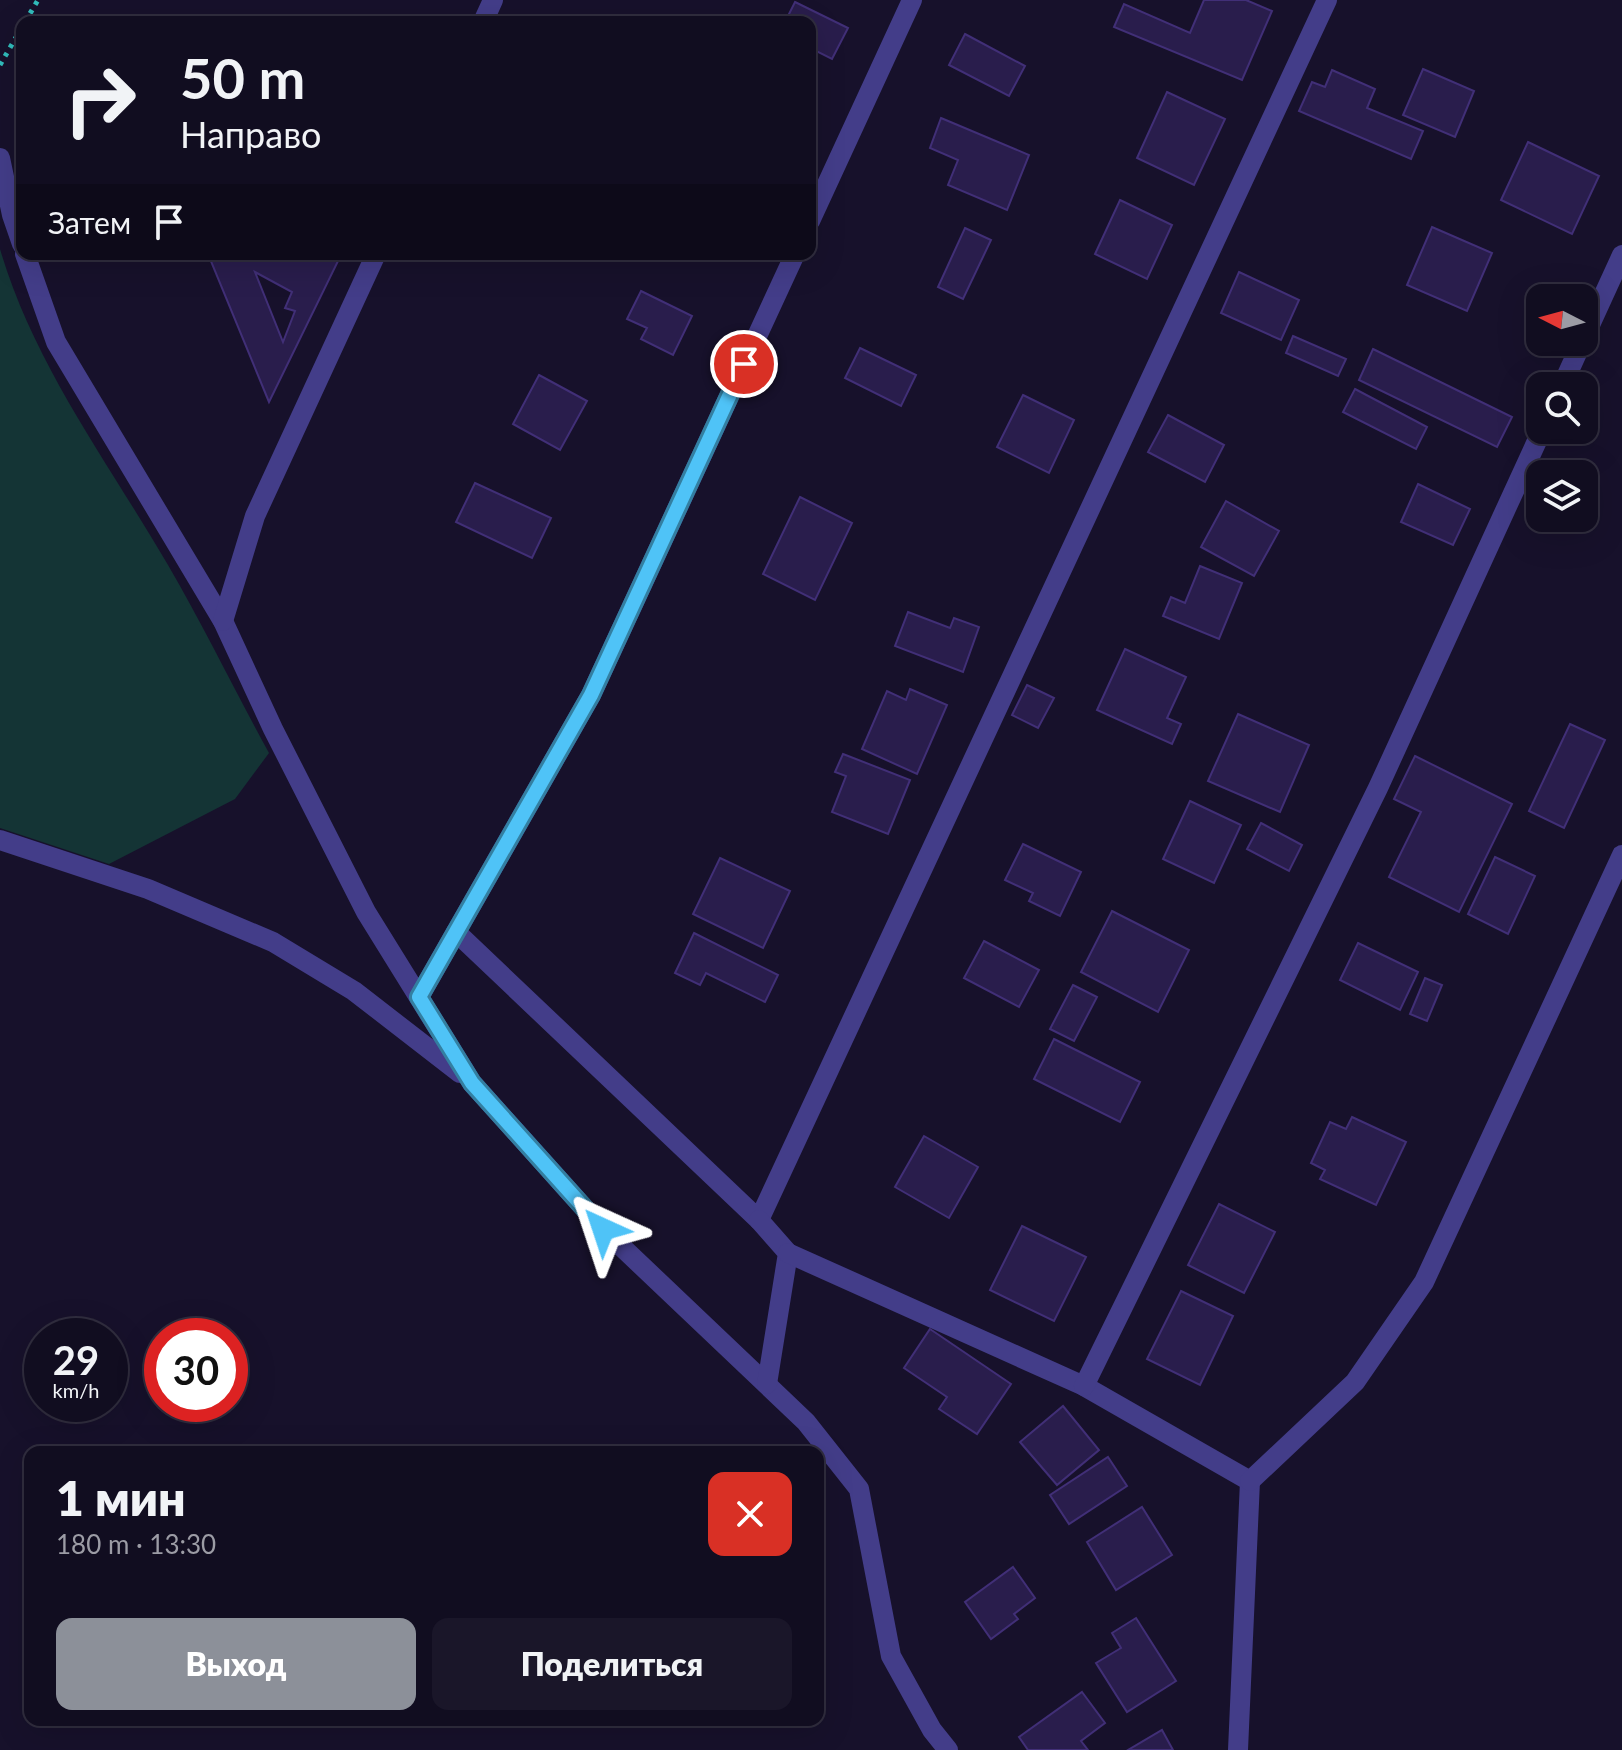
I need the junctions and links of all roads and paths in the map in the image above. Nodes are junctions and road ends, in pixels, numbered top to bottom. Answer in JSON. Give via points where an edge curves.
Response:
{"nodes":[{"id":1,"x":912,"y":0,"type":"edge"},
{"id":2,"x":1327,"y":0,"type":"edge"},
{"id":3,"x":16,"y":37,"type":"edge"},
{"id":4,"x":0,"y":65,"type":"edge"},
{"id":5,"x":0,"y":158,"type":"edge"},
{"id":6,"x":816,"y":208,"type":"edge"},
{"id":7,"x":16,"y":227,"type":"edge"},
{"id":8,"x":1622,"y":255,"type":"edge"},
{"id":9,"x":27,"y":260,"type":"edge"},
{"id":10,"x":373,"y":260,"type":"edge"},
{"id":11,"x":792,"y":260,"type":"edge"},
{"id":12,"x":1598,"y":307,"type":"edge"},
{"id":13,"x":1536,"y":444,"type":"edge"},
{"id":14,"x":223,"y":621,"type":"junction"},
{"id":15,"x":0,"y":840,"type":"edge"},
{"id":16,"x":1622,"y":855,"type":"edge"},
{"id":17,"x":456,"y":932,"type":"junction"},
{"id":18,"x":419,"y":997,"type":"junction"},
{"id":19,"x":472,"y":1083,"type":"junction"},
{"id":20,"x":759,"y":1220,"type":"junction"},
{"id":21,"x":788,"y":1253,"type":"junction"},
{"id":22,"x":767,"y":1384,"type":"junction"},
{"id":23,"x":1084,"y":1386,"type":"junction"},
{"id":24,"x":1250,"y":1481,"type":"junction"},
{"id":25,"x":948,"y":1750,"type":"edge"},
{"id":26,"x":1238,"y":1750,"type":"edge"}],
"edges":[{"from":1,"to":6,"type":"street"},
{"from":2,"to":20,"type":"street"},
{"from":3,"to":4,"type":"path"},
{"from":5,"to":7,"type":"street"},
{"from":8,"to":12,"type":"street"},
{"from":9,"to":14,"type":"street","via":[[56,342]]},
{"from":10,"to":14,"type":"street","via":[[255,516]]},
{"from":11,"to":17,"type":"street","via":[[591,695]]},
{"from":13,"to":23,"type":"street","via":[[1378,788]]},
{"from":14,"to":18,"type":"street","via":[[366,912]]},
{"from":15,"to":19,"type":"street","via":[[148,889],[273,942],[354,991]]},
{"from":16,"to":24,"type":"street","via":[[1424,1282],[1355,1382]]},
{"from":17,"to":18,"type":"street"},
{"from":17,"to":20,"type":"street"},
{"from":18,"to":19,"type":"street"},
{"from":19,"to":22,"type":"street","via":[[603,1229]]},
{"from":20,"to":21,"type":"street"},
{"from":21,"to":22,"type":"street"},
{"from":21,"to":23,"type":"street"},
{"from":22,"to":25,"type":"street","via":[[806,1422],[859,1489],[891,1656]]},
{"from":23,"to":24,"type":"street"},
{"from":24,"to":26,"type":"street"}]}
